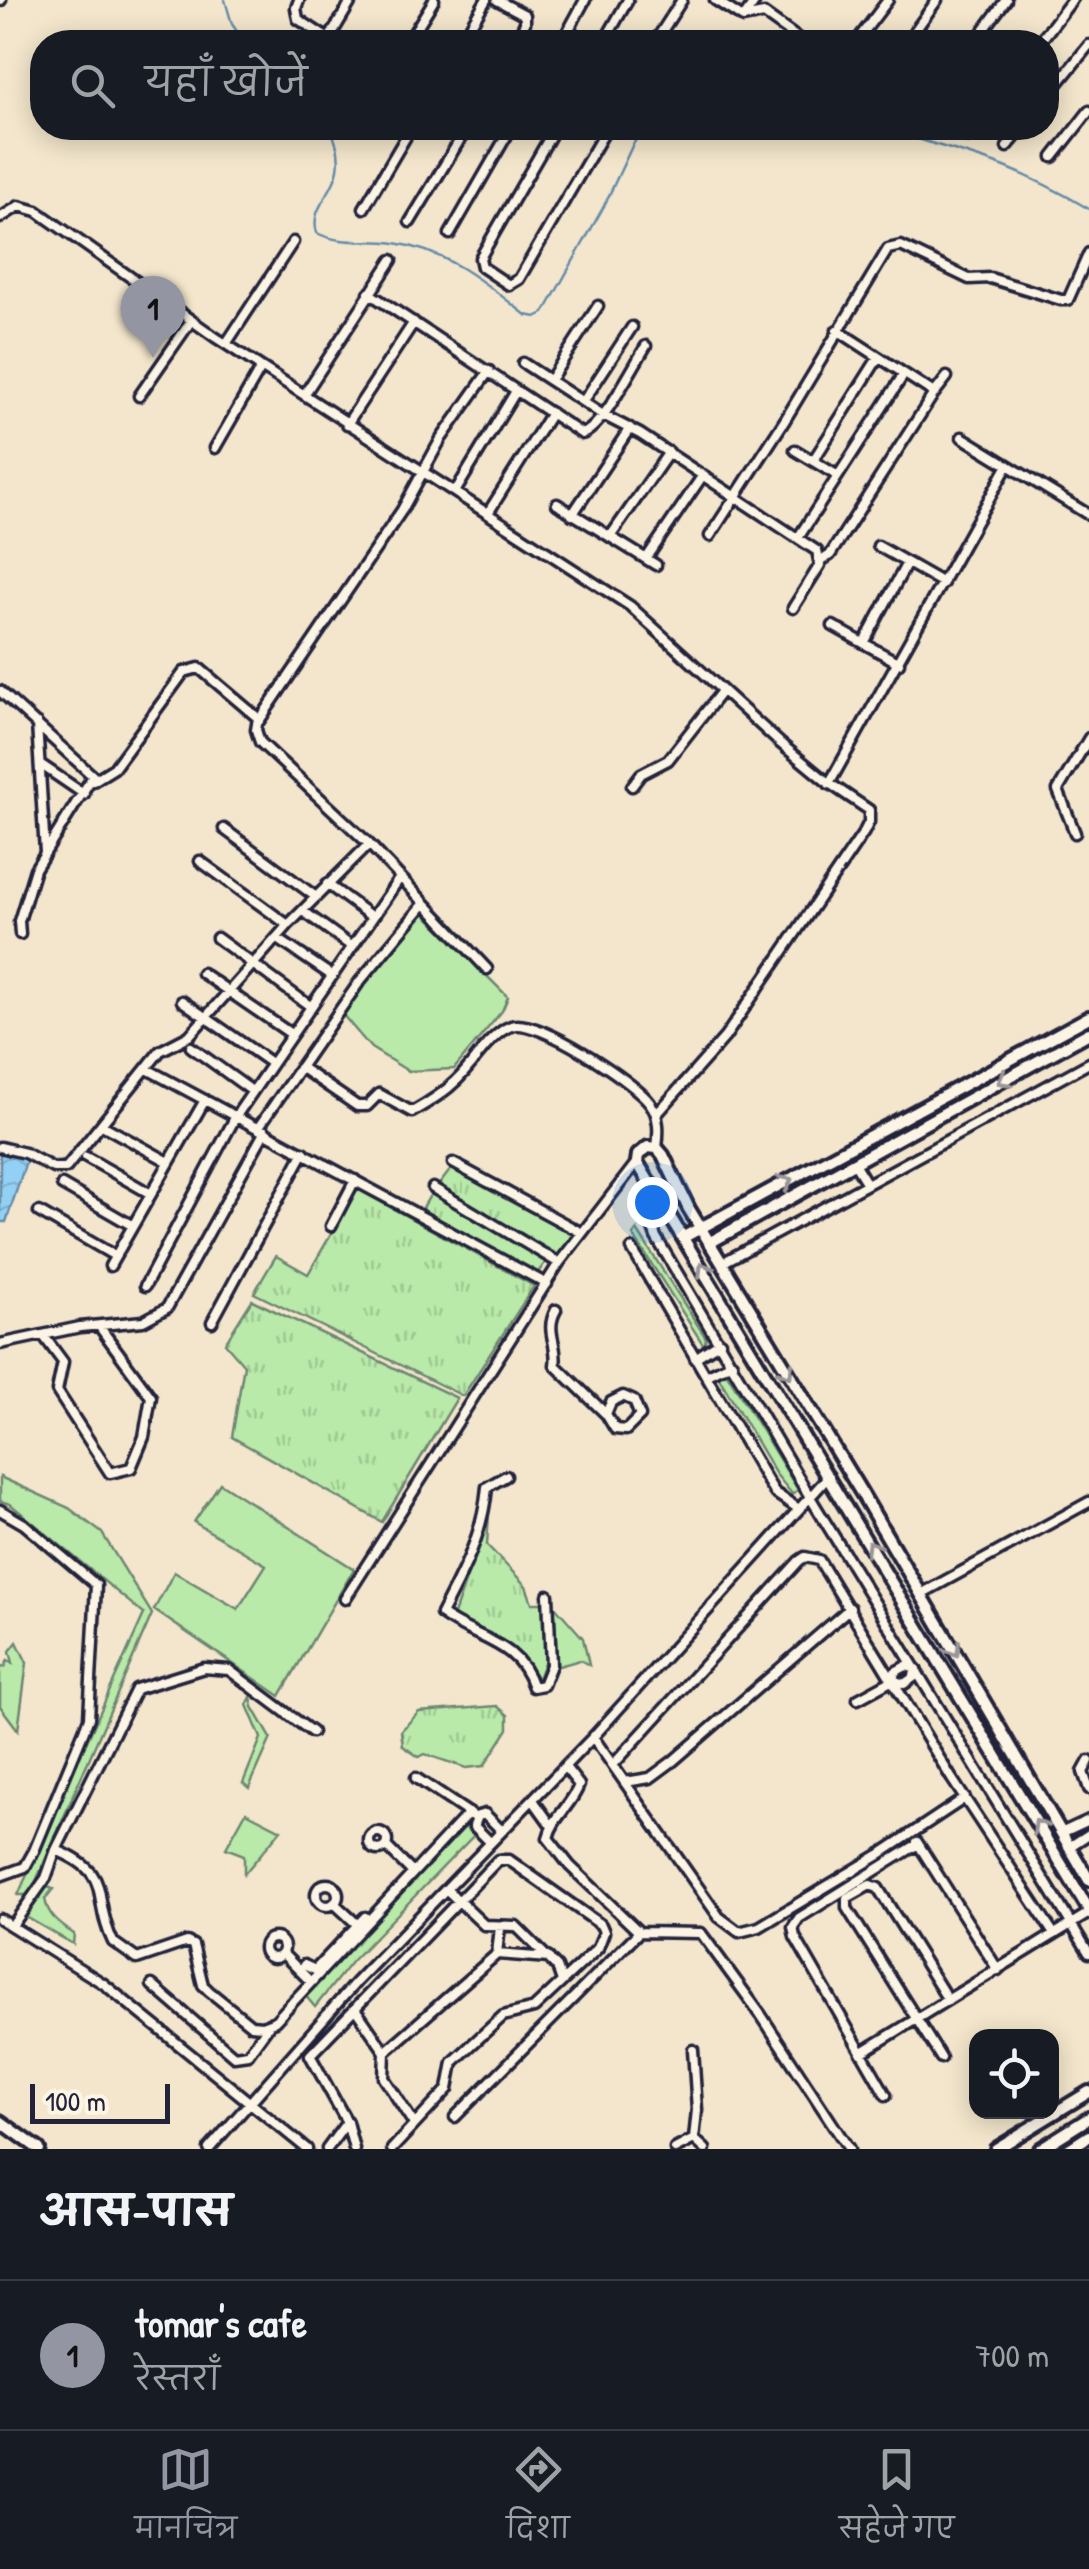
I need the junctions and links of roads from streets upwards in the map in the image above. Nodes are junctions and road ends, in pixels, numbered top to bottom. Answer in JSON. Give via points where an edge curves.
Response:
{"nodes":[{"id":1,"x":299,"y":0,"type":"edge"},
{"id":2,"x":352,"y":0,"type":"edge"},
{"id":3,"x":434,"y":0,"type":"edge"},
{"id":4,"x":486,"y":0,"type":"edge"},
{"id":5,"x":497,"y":0,"type":"edge"},
{"id":6,"x":586,"y":0,"type":"edge"},
{"id":7,"x":628,"y":0,"type":"edge"},
{"id":8,"x":682,"y":0,"type":"edge"},
{"id":9,"x":715,"y":0,"type":"edge"},
{"id":10,"x":756,"y":0,"type":"edge"},
{"id":11,"x":888,"y":0,"type":"edge"},
{"id":12,"x":937,"y":0,"type":"edge"},
{"id":13,"x":1006,"y":0,"type":"edge"},
{"id":14,"x":1072,"y":0,"type":"edge"},
{"id":15,"x":743,"y":18,"type":"junction"},
{"id":16,"x":313,"y":30,"type":"edge"},
{"id":17,"x":336,"y":30,"type":"edge"},
{"id":18,"x":415,"y":30,"type":"edge"},
{"id":19,"x":468,"y":30,"type":"edge"},
{"id":20,"x":522,"y":30,"type":"edge"},
{"id":21,"x":569,"y":30,"type":"edge"},
{"id":22,"x":611,"y":30,"type":"edge"},
{"id":23,"x":663,"y":30,"type":"edge"},
{"id":24,"x":786,"y":30,"type":"edge"},
{"id":25,"x":865,"y":30,"type":"edge"},
{"id":26,"x":916,"y":30,"type":"edge"},
{"id":27,"x":984,"y":30,"type":"edge"},
{"id":28,"x":1049,"y":30,"type":"edge"},
{"id":29,"x":1089,"y":46,"type":"edge"},
{"id":30,"x":1059,"y":82,"type":"edge"},
{"id":31,"x":1089,"y":111,"type":"edge"},
{"id":32,"x":404,"y":140,"type":"edge"},
{"id":33,"x":459,"y":140,"type":"edge"},
{"id":34,"x":505,"y":140,"type":"edge"},
{"id":35,"x":548,"y":140,"type":"edge"},
{"id":36,"x":600,"y":140,"type":"edge"},
{"id":37,"x":1013,"y":140,"type":"edge"},
{"id":38,"x":1007,"y":147,"type":"dead end"},
{"id":39,"x":1053,"y":157,"type":"dead end"},
{"id":40,"x":364,"y":208,"type":"dead end"},
{"id":41,"x":0,"y":218,"type":"edge"},
{"id":42,"x":410,"y":222,"type":"dead end"},
{"id":43,"x":450,"y":234,"type":"dead end"},
{"id":44,"x":293,"y":242,"type":"dead end"},
{"id":45,"x":1089,"y":253,"type":"edge"},
{"id":46,"x":392,"y":260,"type":"dead end"},
{"id":47,"x":370,"y":294,"type":"junction"},
{"id":48,"x":598,"y":306,"type":"dead end"},
{"id":49,"x":191,"y":321,"type":"junction"},
{"id":50,"x":414,"y":322,"type":"junction"},
{"id":51,"x":632,"y":327,"type":"dead end"},
{"id":52,"x":837,"y":330,"type":"junction"},
{"id":53,"x":226,"y":344,"type":"junction"},
{"id":54,"x":646,"y":346,"type":"dead end"},
{"id":55,"x":878,"y":358,"type":"junction"},
{"id":56,"x":523,"y":364,"type":"dead end"},
{"id":57,"x":262,"y":368,"type":"junction"},
{"id":58,"x":489,"y":371,"type":"junction"},
{"id":59,"x":904,"y":374,"type":"junction"},
{"id":60,"x":948,"y":377,"type":"dead end"},
{"id":61,"x":550,"y":380,"type":"junction"},
{"id":62,"x":516,"y":391,"type":"junction"},
{"id":63,"x":304,"y":395,"type":"junction"},
{"id":64,"x":933,"y":395,"type":"junction"},
{"id":65,"x":139,"y":396,"type":"dead end"},
{"id":66,"x":583,"y":402,"type":"junction"},
{"id":67,"x":550,"y":413,"type":"junction"},
{"id":68,"x":603,"y":415,"type":"junction"},
{"id":69,"x":347,"y":424,"type":"junction"},
{"id":70,"x":630,"y":428,"type":"junction"},
{"id":71,"x":962,"y":437,"type":"dead end"},
{"id":72,"x":215,"y":448,"type":"dead end"},
{"id":73,"x":795,"y":450,"type":"dead end"},
{"id":74,"x":669,"y":452,"type":"junction"},
{"id":75,"x":813,"y":461,"type":"junction"},
{"id":76,"x":1008,"y":465,"type":"junction"},
{"id":77,"x":422,"y":473,"type":"junction"},
{"id":78,"x":703,"y":474,"type":"junction"},
{"id":79,"x":838,"y":476,"type":"junction"},
{"id":80,"x":455,"y":492,"type":"junction"},
{"id":81,"x":736,"y":497,"type":"junction"},
{"id":82,"x":557,"y":504,"type":"dead end"},
{"id":83,"x":488,"y":513,"type":"junction"},
{"id":84,"x":572,"y":514,"type":"junction"},
{"id":85,"x":1089,"y":515,"type":"edge"},
{"id":86,"x":710,"y":536,"type":"dead end"},
{"id":87,"x":610,"y":537,"type":"junction"},
{"id":88,"x":798,"y":538,"type":"junction"},
{"id":89,"x":878,"y":546,"type":"dead end"},
{"id":90,"x":646,"y":559,"type":"junction"},
{"id":91,"x":821,"y":561,"type":"junction"},
{"id":92,"x":907,"y":563,"type":"junction"},
{"id":93,"x":656,"y":565,"type":"dead end"},
{"id":94,"x":942,"y":584,"type":"junction"},
{"id":95,"x":792,"y":608,"type":"dead end"},
{"id":96,"x":833,"y":626,"type":"dead end"},
{"id":97,"x":864,"y":643,"type":"junction"},
{"id":98,"x":900,"y":663,"type":"junction"},
{"id":99,"x":0,"y":691,"type":"edge"},
{"id":100,"x":722,"y":691,"type":"junction"},
{"id":101,"x":259,"y":721,"type":"junction"},
{"id":102,"x":38,"y":724,"type":"junction"},
{"id":103,"x":1089,"y":738,"type":"edge"},
{"id":104,"x":40,"y":764,"type":"junction"},
{"id":105,"x":93,"y":780,"type":"junction"},
{"id":106,"x":829,"y":784,"type":"junction"},
{"id":107,"x":632,"y":786,"type":"dead end"},
{"id":108,"x":84,"y":794,"type":"junction"},
{"id":109,"x":224,"y":829,"type":"dead end"},
{"id":110,"x":1074,"y":832,"type":"dead end"},
{"id":111,"x":369,"y":844,"type":"junction"},
{"id":112,"x":45,"y":852,"type":"junction"},
{"id":113,"x":200,"y":861,"type":"dead end"},
{"id":114,"x":400,"y":878,"type":"junction"},
{"id":115,"x":327,"y":884,"type":"junction"},
{"id":116,"x":316,"y":897,"type":"junction"},
{"id":117,"x":424,"y":904,"type":"junction"},
{"id":118,"x":302,"y":911,"type":"junction"},
{"id":119,"x":372,"y":917,"type":"junction"},
{"id":120,"x":288,"y":926,"type":"junction"},
{"id":121,"x":20,"y":934,"type":"dead end"},
{"id":122,"x":217,"y":938,"type":"dead end"},
{"id":123,"x":278,"y":939,"type":"junction"},
{"id":124,"x":351,"y":946,"type":"junction"},
{"id":125,"x":256,"y":964,"type":"junction"},
{"id":126,"x":487,"y":969,"type":"dead end"},
{"id":127,"x":202,"y":973,"type":"dead end"},
{"id":128,"x":330,"y":975,"type":"junction"},
{"id":129,"x":230,"y":992,"type":"junction"},
{"id":130,"x":182,"y":1001,"type":"dead end"},
{"id":131,"x":310,"y":1006,"type":"junction"},
{"id":132,"x":206,"y":1017,"type":"junction"},
{"id":133,"x":1089,"y":1017,"type":"edge"},
{"id":134,"x":291,"y":1034,"type":"junction"},
{"id":135,"x":1089,"y":1034,"type":"edge"},
{"id":136,"x":191,"y":1047,"type":"dead end"},
{"id":137,"x":272,"y":1063,"type":"junction"},
{"id":138,"x":1089,"y":1064,"type":"edge"},
{"id":139,"x":300,"y":1067,"type":"junction"},
{"id":140,"x":147,"y":1069,"type":"junction"},
{"id":141,"x":252,"y":1091,"type":"junction"},
{"id":142,"x":205,"y":1100,"type":"junction"},
{"id":143,"x":656,"y":1115,"type":"junction"},
{"id":144,"x":236,"y":1116,"type":"junction"},
{"id":145,"x":102,"y":1125,"type":"junction"},
{"id":146,"x":262,"y":1130,"type":"junction"},
{"id":147,"x":0,"y":1147,"type":"edge"},
{"id":148,"x":656,"y":1148,"type":"junction"},
{"id":149,"x":304,"y":1152,"type":"junction"},
{"id":150,"x":86,"y":1158,"type":"dead end"},
{"id":151,"x":169,"y":1162,"type":"junction"},
{"id":152,"x":637,"y":1162,"type":"junction"},
{"id":153,"x":854,"y":1163,"type":"junction"},
{"id":154,"x":453,"y":1164,"type":"dead end"},
{"id":155,"x":355,"y":1180,"type":"junction"},
{"id":156,"x":866,"y":1184,"type":"junction"},
{"id":157,"x":62,"y":1186,"type":"dead end"},
{"id":158,"x":433,"y":1188,"type":"dead end"},
{"id":159,"x":151,"y":1194,"type":"junction"},
{"id":160,"x":39,"y":1212,"type":"dead end"},
{"id":161,"x":669,"y":1213,"type":"junction"},
{"id":162,"x":133,"y":1226,"type":"junction"},
{"id":163,"x":330,"y":1226,"type":"dead end"},
{"id":164,"x":700,"y":1228,"type":"junction"},
{"id":165,"x":582,"y":1233,"type":"junction"},
{"id":166,"x":684,"y":1237,"type":"junction"},
{"id":167,"x":709,"y":1243,"type":"junction"},
{"id":168,"x":632,"y":1250,"type":"dead end"},
{"id":169,"x":115,"y":1256,"type":"junction"},
{"id":170,"x":559,"y":1263,"type":"junction"},
{"id":171,"x":722,"y":1263,"type":"junction"},
{"id":172,"x":110,"y":1266,"type":"dead end"},
{"id":173,"x":547,"y":1284,"type":"junction"},
{"id":174,"x":145,"y":1286,"type":"dead end"},
{"id":175,"x":556,"y":1310,"type":"dead end"},
{"id":176,"x":212,"y":1322,"type":"dead end"},
{"id":177,"x":98,"y":1326,"type":"junction"},
{"id":178,"x":44,"y":1334,"type":"junction"},
{"id":179,"x":745,"y":1338,"type":"junction"},
{"id":180,"x":720,"y":1342,"type":"junction"},
{"id":181,"x":0,"y":1344,"type":"edge"},
{"id":182,"x":726,"y":1352,"type":"junction"},
{"id":183,"x":696,"y":1358,"type":"junction"},
{"id":184,"x":732,"y":1362,"type":"junction"},
{"id":185,"x":706,"y":1376,"type":"junction"},
{"id":186,"x":606,"y":1414,"type":"junction"},
{"id":187,"x":506,"y":1476,"type":"dead end"},
{"id":188,"x":829,"y":1476,"type":"junction"},
{"id":189,"x":810,"y":1497,"type":"junction"},
{"id":190,"x":1089,"y":1502,"type":"edge"},
{"id":191,"x":799,"y":1509,"type":"junction"},
{"id":192,"x":0,"y":1510,"type":"edge"},
{"id":193,"x":921,"y":1594,"type":"junction"},
{"id":194,"x":548,"y":1595,"type":"dead end"},
{"id":195,"x":345,"y":1599,"type":"dead end"},
{"id":196,"x":850,"y":1608,"type":"junction"},
{"id":197,"x":916,"y":1669,"type":"junction"},
{"id":198,"x":970,"y":1678,"type":"junction"},
{"id":199,"x":892,"y":1680,"type":"junction"},
{"id":200,"x":954,"y":1685,"type":"junction"},
{"id":201,"x":858,"y":1700,"type":"dead end"},
{"id":202,"x":312,"y":1732,"type":"dead end"},
{"id":203,"x":593,"y":1736,"type":"junction"},
{"id":204,"x":1089,"y":1761,"type":"edge"},
{"id":205,"x":613,"y":1765,"type":"junction"},
{"id":206,"x":565,"y":1767,"type":"junction"},
{"id":207,"x":416,"y":1778,"type":"dead end"},
{"id":208,"x":625,"y":1782,"type":"junction"},
{"id":209,"x":1089,"y":1788,"type":"edge"},
{"id":210,"x":964,"y":1798,"type":"junction"},
{"id":211,"x":533,"y":1800,"type":"junction"},
{"id":212,"x":472,"y":1815,"type":"junction"},
{"id":213,"x":1089,"y":1820,"type":"edge"},
{"id":214,"x":551,"y":1825,"type":"junction"},
{"id":215,"x":502,"y":1831,"type":"junction"},
{"id":216,"x":913,"y":1833,"type":"junction"},
{"id":217,"x":1060,"y":1833,"type":"junction"},
{"id":218,"x":1089,"y":1834,"type":"edge"},
{"id":219,"x":490,"y":1842,"type":"junction"},
{"id":220,"x":918,"y":1844,"type":"junction"},
{"id":221,"x":386,"y":1846,"type":"dead end"},
{"id":222,"x":1069,"y":1847,"type":"junction"},
{"id":223,"x":56,"y":1850,"type":"junction"},
{"id":224,"x":401,"y":1868,"type":"dead end"},
{"id":225,"x":413,"y":1873,"type":"junction"},
{"id":226,"x":0,"y":1876,"type":"edge"},
{"id":227,"x":1089,"y":1880,"type":"edge"},
{"id":228,"x":446,"y":1889,"type":"junction"},
{"id":229,"x":334,"y":1902,"type":"dead end"},
{"id":230,"x":458,"y":1902,"type":"junction"},
{"id":231,"x":1089,"y":1911,"type":"edge"},
{"id":232,"x":0,"y":1919,"type":"edge"},
{"id":233,"x":1072,"y":1924,"type":"junction"},
{"id":234,"x":12,"y":1926,"type":"junction"},
{"id":235,"x":359,"y":1927,"type":"junction"},
{"id":236,"x":500,"y":1927,"type":"junction"},
{"id":237,"x":639,"y":1932,"type":"junction"},
{"id":238,"x":1054,"y":1934,"type":"junction"},
{"id":239,"x":1089,"y":1952,"type":"edge"},
{"id":240,"x":283,"y":1954,"type":"dead end"},
{"id":241,"x":497,"y":1954,"type":"junction"},
{"id":242,"x":549,"y":1958,"type":"junction"},
{"id":243,"x":304,"y":1965,"type":"dead end"},
{"id":244,"x":998,"y":1970,"type":"junction"},
{"id":245,"x":562,"y":1981,"type":"junction"},
{"id":246,"x":312,"y":1982,"type":"junction"},
{"id":247,"x":152,"y":1986,"type":"dead end"},
{"id":248,"x":948,"y":2000,"type":"junction"},
{"id":249,"x":356,"y":2010,"type":"junction"},
{"id":250,"x":916,"y":2018,"type":"junction"},
{"id":251,"x":270,"y":2025,"type":"junction"},
{"id":252,"x":693,"y":2050,"type":"dead end"},
{"id":253,"x":386,"y":2052,"type":"junction"},
{"id":254,"x":861,"y":2053,"type":"junction"},
{"id":255,"x":941,"y":2058,"type":"dead end"},
{"id":256,"x":1089,"y":2092,"type":"edge"},
{"id":257,"x":886,"y":2095,"type":"dead end"},
{"id":258,"x":249,"y":2100,"type":"junction"},
{"id":259,"x":455,"y":2118,"type":"dead end"},
{"id":260,"x":1089,"y":2118,"type":"edge"},
{"id":261,"x":0,"y":2121,"type":"edge"},
{"id":262,"x":347,"y":2122,"type":"junction"},
{"id":263,"x":414,"y":2124,"type":"junction"},
{"id":264,"x":1036,"y":2124,"type":"junction"},
{"id":265,"x":1089,"y":2136,"type":"edge"},
{"id":266,"x":694,"y":2138,"type":"junction"},
{"id":267,"x":1044,"y":2146,"type":"edge"},
{"id":268,"x":38,"y":2149,"type":"edge"},
{"id":269,"x":209,"y":2149,"type":"edge"},
{"id":270,"x":307,"y":2149,"type":"edge"},
{"id":271,"x":327,"y":2149,"type":"edge"},
{"id":272,"x":354,"y":2149,"type":"edge"},
{"id":273,"x":392,"y":2149,"type":"edge"},
{"id":274,"x":675,"y":2149,"type":"edge"},
{"id":275,"x":705,"y":2149,"type":"edge"},
{"id":276,"x":849,"y":2149,"type":"edge"},
{"id":277,"x":996,"y":2149,"type":"edge"},
{"id":278,"x":1069,"y":2149,"type":"edge"}],
"edges":[{"from":1,"to":16,"type":"street","via":[[298,19]]},
{"from":2,"to":17,"type":"street"},
{"from":3,"to":18,"type":"street"},
{"from":4,"to":19,"type":"street"},
{"from":5,"to":20,"type":"street","via":[[525,15]]},
{"from":6,"to":21,"type":"street"},
{"from":7,"to":22,"type":"street"},
{"from":8,"to":23,"type":"street"},
{"from":9,"to":15,"type":"street"},
{"from":10,"to":15,"type":"street"},
{"from":11,"to":25,"type":"street"},
{"from":12,"to":26,"type":"street"},
{"from":13,"to":27,"type":"street"},
{"from":14,"to":28,"type":"street"},
{"from":15,"to":24,"type":"street","via":[[764,14]]},
{"from":29,"to":30,"type":"street"},
{"from":31,"to":39,"type":"street"},
{"from":32,"to":40,"type":"street"},
{"from":33,"to":42,"type":"street"},
{"from":34,"to":43,"type":"street"},
{"from":35,"to":36,"type":"street","via":[[480,258],[482,268],[509,285]]},
{"from":37,"to":38,"type":"street"},
{"from":41,"to":49,"type":"street","via":[[20,206],[37,211]]},
{"from":44,"to":53,"type":"street"},
{"from":45,"to":52,"type":"street","via":[[1074,294],[1061,300],[990,278],[970,279],[892,246]]},
{"from":46,"to":47,"type":"street"},
{"from":47,"to":50,"type":"street"},
{"from":47,"to":63,"type":"street"},
{"from":48,"to":61,"type":"street"},
{"from":49,"to":53,"type":"street"},
{"from":49,"to":65,"type":"street"},
{"from":50,"to":58,"type":"street"},
{"from":50,"to":69,"type":"street"},
{"from":51,"to":66,"type":"street"},
{"from":52,"to":55,"type":"street"},
{"from":52,"to":81,"type":"street"},
{"from":53,"to":57,"type":"street"},
{"from":54,"to":68,"type":"street"},
{"from":55,"to":59,"type":"street"},
{"from":55,"to":75,"type":"street"},
{"from":56,"to":61,"type":"street"},
{"from":57,"to":63,"type":"street"},
{"from":57,"to":72,"type":"street"},
{"from":58,"to":62,"type":"street"},
{"from":58,"to":77,"type":"street"},
{"from":59,"to":64,"type":"street"},
{"from":59,"to":79,"type":"street"},
{"from":60,"to":64,"type":"street"},
{"from":61,"to":66,"type":"street"},
{"from":62,"to":67,"type":"street"},
{"from":62,"to":80,"type":"street"},
{"from":63,"to":69,"type":"street"},
{"from":64,"to":91,"type":"street"},
{"from":66,"to":68,"type":"street"},
{"from":67,"to":68,"type":"street","via":[[585,435]]},
{"from":67,"to":83,"type":"street"},
{"from":68,"to":70,"type":"street"},
{"from":69,"to":77,"type":"street"},
{"from":70,"to":74,"type":"street"},
{"from":70,"to":84,"type":"street"},
{"from":71,"to":76,"type":"street"},
{"from":73,"to":75,"type":"street"},
{"from":74,"to":78,"type":"street"},
{"from":74,"to":87,"type":"street"},
{"from":75,"to":79,"type":"street"},
{"from":76,"to":85,"type":"street"},
{"from":76,"to":94,"type":"street"},
{"from":77,"to":80,"type":"street"},
{"from":77,"to":101,"type":"street"},
{"from":78,"to":81,"type":"street"},
{"from":78,"to":90,"type":"street"},
{"from":79,"to":88,"type":"street"},
{"from":80,"to":83,"type":"street"},
{"from":81,"to":86,"type":"street"},
{"from":81,"to":88,"type":"street"},
{"from":82,"to":84,"type":"street"},
{"from":83,"to":100,"type":"street","via":[[630,606]]},
{"from":84,"to":87,"type":"street"},
{"from":87,"to":90,"type":"street"},
{"from":88,"to":91,"type":"street"},
{"from":89,"to":92,"type":"street"},
{"from":90,"to":93,"type":"street"},
{"from":91,"to":95,"type":"street"},
{"from":92,"to":94,"type":"street"},
{"from":92,"to":97,"type":"street"},
{"from":94,"to":98,"type":"street"},
{"from":96,"to":97,"type":"street"},
{"from":97,"to":98,"type":"street"},
{"from":98,"to":106,"type":"street"},
{"from":99,"to":102,"type":"street"},
{"from":100,"to":106,"type":"street"},
{"from":100,"to":107,"type":"street","via":[[668,760]]},
{"from":101,"to":105,"type":"street","via":[[205,671],[188,668],[114,768]]},
{"from":101,"to":111,"type":"street","via":[[260,742]]},
{"from":102,"to":104,"type":"street"},
{"from":102,"to":105,"type":"street"},
{"from":103,"to":110,"type":"street","via":[[1058,790]]},
{"from":104,"to":108,"type":"street"},
{"from":104,"to":112,"type":"street"},
{"from":105,"to":108,"type":"street"},
{"from":106,"to":143,"type":"street","via":[[869,810],[864,832],[725,1037]]},
{"from":108,"to":112,"type":"street"},
{"from":109,"to":116,"type":"street"},
{"from":111,"to":114,"type":"street"},
{"from":111,"to":115,"type":"street"},
{"from":112,"to":121,"type":"street","via":[[28,888]]},
{"from":113,"to":120,"type":"street"},
{"from":114,"to":117,"type":"street"},
{"from":114,"to":119,"type":"street"},
{"from":115,"to":116,"type":"street"},
{"from":115,"to":119,"type":"street"},
{"from":116,"to":118,"type":"street"},
{"from":117,"to":126,"type":"street"},
{"from":117,"to":139,"type":"street"},
{"from":118,"to":120,"type":"street"},
{"from":118,"to":124,"type":"street"},
{"from":119,"to":124,"type":"street"},
{"from":120,"to":123,"type":"street"},
{"from":122,"to":125,"type":"street"},
{"from":123,"to":125,"type":"street"},
{"from":123,"to":128,"type":"street"},
{"from":124,"to":128,"type":"street"},
{"from":125,"to":129,"type":"street"},
{"from":125,"to":131,"type":"street"},
{"from":127,"to":129,"type":"street"},
{"from":128,"to":131,"type":"street"},
{"from":129,"to":132,"type":"street"},
{"from":129,"to":134,"type":"street"},
{"from":130,"to":132,"type":"street"},
{"from":131,"to":134,"type":"street"},
{"from":132,"to":137,"type":"street"},
{"from":132,"to":140,"type":"street"},
{"from":164,"to":133,"type":"street","one_way":true},
{"from":134,"to":137,"type":"street"},
{"from":135,"to":153,"type":"street","one_way":true},
{"from":136,"to":141,"type":"street"},
{"from":137,"to":141,"type":"street"},
{"from":138,"to":156,"type":"street"},
{"from":139,"to":143,"type":"street","via":[[357,1106],[379,1094],[412,1112],[456,1081],[508,1027],[526,1024],[623,1079]]},
{"from":139,"to":146,"type":"street"},
{"from":140,"to":142,"type":"street"},
{"from":140,"to":145,"type":"street"},
{"from":141,"to":144,"type":"street"},
{"from":142,"to":144,"type":"street"},
{"from":142,"to":151,"type":"street"},
{"from":143,"to":148,"type":"street"},
{"from":144,"to":146,"type":"street"},
{"from":144,"to":174,"type":"street"},
{"from":145,"to":147,"type":"street","via":[[66,1168]]},
{"from":145,"to":151,"type":"street"},
{"from":146,"to":149,"type":"street"},
{"from":146,"to":177,"type":"street","via":[[167,1308],[143,1321]]},
{"from":148,"to":152,"type":"street","via":[[648,1147]]},
{"from":148,"to":164,"type":"street"},
{"from":149,"to":155,"type":"street"},
{"from":149,"to":176,"type":"street"},
{"from":150,"to":159,"type":"street"},
{"from":151,"to":159,"type":"street"},
{"from":152,"to":161,"type":"street"},
{"from":152,"to":165,"type":"street"},
{"from":153,"to":156,"type":"street"},
{"from":153,"to":167,"type":"street"},
{"from":154,"to":165,"type":"street"},
{"from":155,"to":163,"type":"street"},
{"from":155,"to":173,"type":"street"},
{"from":156,"to":171,"type":"street"},
{"from":157,"to":162,"type":"street"},
{"from":158,"to":170,"type":"street"},
{"from":159,"to":162,"type":"street"},
{"from":160,"to":169,"type":"street"},
{"from":161,"to":166,"type":"street"},
{"from":161,"to":180,"type":"street","via":[[652,1230]]},
{"from":162,"to":169,"type":"street"},
{"from":164,"to":166,"type":"street"},
{"from":164,"to":167,"type":"street"},
{"from":165,"to":170,"type":"street"},
{"from":179,"to":166,"type":"street","one_way":true},
{"from":167,"to":171,"type":"street"},
{"from":168,"to":183,"type":"street"},
{"from":169,"to":172,"type":"street"},
{"from":170,"to":173,"type":"street"},
{"from":171,"to":193,"type":"street","one_way":true},
{"from":173,"to":195,"type":"street"},
{"from":175,"to":186,"type":"street","via":[[549,1327],[556,1365]]},
{"from":177,"to":178,"type":"street"},
{"from":177,"to":178,"type":"street","via":[[151,1397],[132,1468],[110,1473],[58,1392],[63,1362]]},
{"from":178,"to":181,"type":"street"},
{"from":179,"to":182,"type":"street"},
{"from":179,"to":188,"type":"street"},
{"from":180,"to":182,"type":"street"},
{"from":180,"to":183,"type":"street"},
{"from":182,"to":184,"type":"street"},
{"from":183,"to":185,"type":"street"},
{"from":184,"to":185,"type":"street"},
{"from":184,"to":189,"type":"street"},
{"from":185,"to":191,"type":"street","via":[[775,1493]]},
{"from":186,"to":186,"type":"street","via":[[615,1428],[626,1430],[640,1416],[634,1401],[623,1396]]},
{"from":187,"to":194,"type":"street","via":[[487,1487],[485,1518],[441,1614],[496,1642],[526,1666],[533,1687],[542,1685],[550,1665]]},
{"from":188,"to":189,"type":"street"},
{"from":200,"to":188,"type":"street","one_way":true},
{"from":189,"to":191,"type":"street"},
{"from":189,"to":197,"type":"street"},
{"from":190,"to":193,"type":"street"},
{"from":191,"to":203,"type":"street"},
{"from":192,"to":226,"type":"street","via":[[96,1585],[97,1624],[89,1718],[25,1867]]},
{"from":193,"to":198,"type":"street","one_way":true},
{"from":196,"to":199,"type":"street"},
{"from":196,"to":205,"type":"street","via":[[825,1565],[806,1557]]},
{"from":196,"to":208,"type":"street","via":[[673,1761],[650,1778]]},
{"from":197,"to":199,"type":"street","via":[[906,1666]]},
{"from":197,"to":233,"type":"street"},
{"from":198,"to":200,"type":"street"},
{"from":198,"to":217,"type":"street"},
{"from":199,"to":201,"type":"street"},
{"from":199,"to":210,"type":"street"},
{"from":231,"to":200,"type":"street","one_way":true},
{"from":202,"to":223,"type":"street","via":[[229,1670],[204,1668],[143,1686],[130,1698]]},
{"from":203,"to":205,"type":"street"},
{"from":203,"to":206,"type":"street"},
{"from":204,"to":209,"type":"street","via":[[1083,1772]]},
{"from":205,"to":208,"type":"street"},
{"from":206,"to":211,"type":"street"},
{"from":206,"to":214,"type":"street","via":[[580,1785]]},
{"from":207,"to":212,"type":"street"},
{"from":208,"to":216,"type":"street","via":[[719,1917],[739,1932],[758,1928]]},
{"from":210,"to":216,"type":"street"},
{"from":210,"to":238,"type":"street"},
{"from":211,"to":214,"type":"street"},
{"from":211,"to":215,"type":"street"},
{"from":212,"to":215,"type":"street","via":[[485,1814]]},
{"from":212,"to":219,"type":"street","via":[[474,1828]]},
{"from":212,"to":225,"type":"street"},
{"from":213,"to":217,"type":"street"},
{"from":214,"to":237,"type":"street","via":[[548,1838],[570,1866]]},
{"from":215,"to":219,"type":"street"},
{"from":216,"to":220,"type":"street"},
{"from":217,"to":222,"type":"street"},
{"from":218,"to":222,"type":"street"},
{"from":219,"to":228,"type":"street"},
{"from":220,"to":244,"type":"street"},
{"from":220,"to":254,"type":"street","via":[[793,1927]]},
{"from":221,"to":225,"type":"street"},
{"from":222,"to":227,"type":"street"},
{"from":223,"to":234,"type":"street","via":[[46,1878]]},
{"from":223,"to":251,"type":"street","via":[[89,1867],[110,1936],[120,1948],[138,1958],[188,1942],[203,1985],[251,2025]]},
{"from":224,"to":235,"type":"street","via":[[405,1878]]},
{"from":225,"to":235,"type":"street"},
{"from":228,"to":230,"type":"street"},
{"from":228,"to":258,"type":"street"},
{"from":229,"to":235,"type":"street"},
{"from":230,"to":236,"type":"street","via":[[484,1925]]},
{"from":230,"to":245,"type":"street","via":[[504,1858],[601,1925],[598,1948]]},
{"from":230,"to":249,"type":"street"},
{"from":231,"to":233,"type":"street"},
{"from":232,"to":234,"type":"street"},
{"from":233,"to":238,"type":"street"},
{"from":233,"to":239,"type":"street"},
{"from":234,"to":258,"type":"street","via":[[104,1984]]},
{"from":235,"to":243,"type":"street","via":[[314,1970]]},
{"from":235,"to":246,"type":"street"},
{"from":236,"to":241,"type":"street"},
{"from":236,"to":242,"type":"street","via":[[516,1926]]},
{"from":237,"to":259,"type":"street"},
{"from":237,"to":276,"type":"street","via":[[701,1933]]},
{"from":238,"to":244,"type":"street"},
{"from":240,"to":246,"type":"street"},
{"from":241,"to":242,"type":"street"},
{"from":241,"to":253,"type":"street"},
{"from":242,"to":245,"type":"street"},
{"from":244,"to":248,"type":"street"},
{"from":245,"to":263,"type":"street","via":[[534,2008],[503,2016],[454,2062],[448,2089]]},
{"from":246,"to":251,"type":"street"},
{"from":247,"to":251,"type":"street","via":[[234,2056],[248,2054]]},
{"from":248,"to":250,"type":"street"},
{"from":248,"to":250,"type":"street","via":[[870,1885],[847,1898],[847,1908]]},
{"from":249,"to":253,"type":"street"},
{"from":249,"to":262,"type":"street","via":[[310,2056]]},
{"from":250,"to":254,"type":"street"},
{"from":250,"to":255,"type":"street"},
{"from":252,"to":266,"type":"street"},
{"from":253,"to":263,"type":"street","via":[[384,2078]]},
{"from":254,"to":257,"type":"street"},
{"from":256,"to":264,"type":"street"},
{"from":258,"to":269,"type":"street"},
{"from":258,"to":270,"type":"street"},
{"from":260,"to":267,"type":"street"},
{"from":261,"to":268,"type":"street"},
{"from":262,"to":271,"type":"street"},
{"from":262,"to":272,"type":"street"},
{"from":263,"to":273,"type":"street"},
{"from":264,"to":267,"type":"street"},
{"from":264,"to":277,"type":"street"},
{"from":265,"to":278,"type":"street"},
{"from":266,"to":274,"type":"street"},
{"from":266,"to":275,"type":"street"}]}
